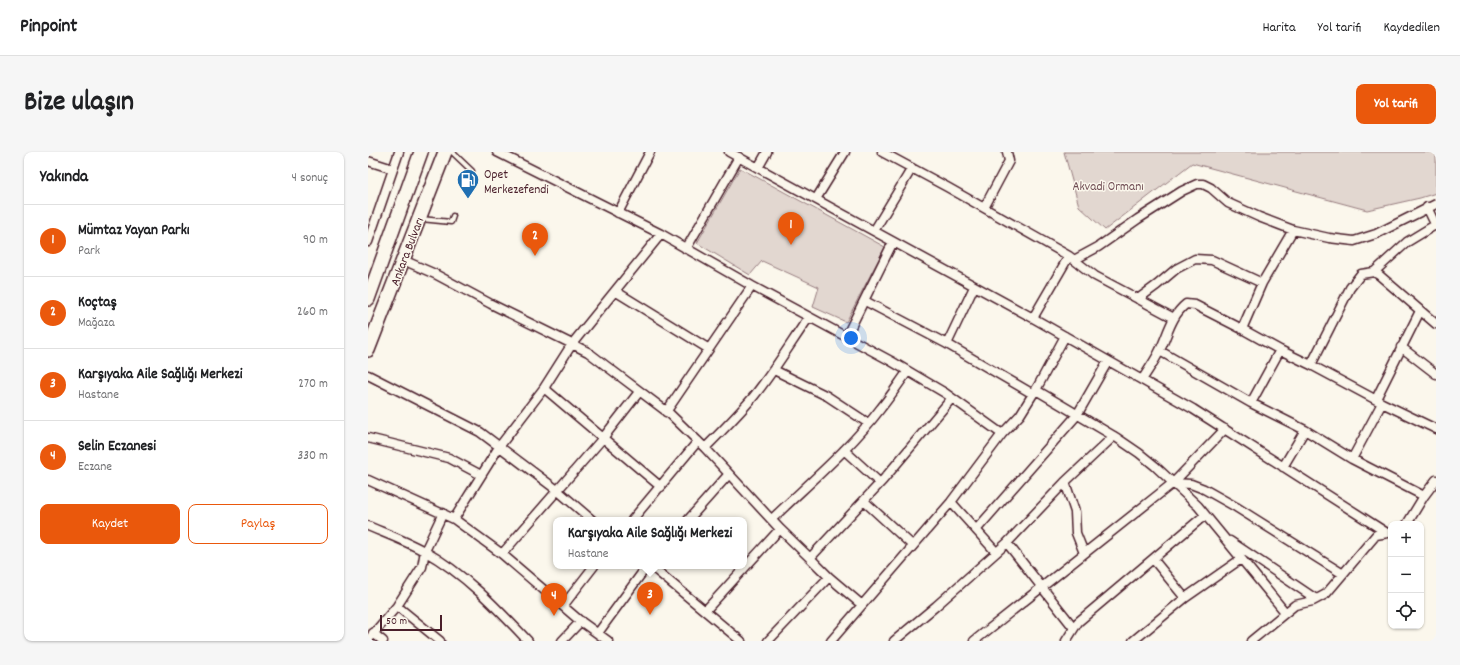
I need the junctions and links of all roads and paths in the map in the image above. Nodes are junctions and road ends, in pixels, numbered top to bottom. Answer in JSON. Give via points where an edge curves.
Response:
{"nodes":[{"id":1,"x":399,"y":152,"type":"edge"},
{"id":2,"x":421,"y":152,"type":"edge"},
{"id":3,"x":445,"y":152,"type":"edge"},
{"id":4,"x":452,"y":152,"type":"edge"},
{"id":5,"x":497,"y":152,"type":"edge"},
{"id":6,"x":650,"y":152,"type":"edge"},
{"id":7,"x":729,"y":152,"type":"edge"},
{"id":8,"x":767,"y":152,"type":"edge"},
{"id":9,"x":845,"y":152,"type":"edge"},
{"id":10,"x":882,"y":152,"type":"edge"},
{"id":11,"x":1007,"y":152,"type":"edge"},
{"id":12,"x":739,"y":157,"type":"junction"},
{"id":13,"x":368,"y":161,"type":"edge"},
{"id":14,"x":758,"y":168,"type":"junction"},
{"id":15,"x":912,"y":168,"type":"junction"},
{"id":16,"x":393,"y":169,"type":"junction"},
{"id":17,"x":469,"y":179,"type":"dead end"},
{"id":18,"x":816,"y":199,"type":"junction"},
{"id":19,"x":1436,"y":204,"type":"edge"},
{"id":20,"x":1427,"y":207,"type":"junction"},
{"id":21,"x":984,"y":208,"type":"junction"},
{"id":22,"x":618,"y":213,"type":"junction"},
{"id":23,"x":453,"y":216,"type":"dead end"},
{"id":24,"x":419,"y":218,"type":"junction"},
{"id":25,"x":1436,"y":226,"type":"edge"},
{"id":26,"x":1292,"y":230,"type":"junction"},
{"id":27,"x":874,"y":231,"type":"junction"},
{"id":28,"x":662,"y":234,"type":"junction"},
{"id":29,"x":368,"y":242,"type":"edge"},
{"id":30,"x":893,"y":242,"type":"junction"},
{"id":31,"x":686,"y":249,"type":"junction"},
{"id":32,"x":1072,"y":258,"type":"junction"},
{"id":33,"x":403,"y":260,"type":"junction"},
{"id":34,"x":1374,"y":272,"type":"junction"},
{"id":35,"x":1262,"y":283,"type":"junction"},
{"id":36,"x":752,"y":286,"type":"junction"},
{"id":37,"x":974,"y":287,"type":"junction"},
{"id":38,"x":615,"y":291,"type":"junction"},
{"id":39,"x":368,"y":299,"type":"edge"},
{"id":40,"x":1138,"y":299,"type":"junction"},
{"id":41,"x":865,"y":301,"type":"junction"},
{"id":42,"x":1420,"y":311,"type":"junction"},
{"id":43,"x":808,"y":317,"type":"junction"},
{"id":44,"x":1033,"y":318,"type":"junction"},
{"id":45,"x":1174,"y":318,"type":"junction"},
{"id":46,"x":1436,"y":324,"type":"edge"},
{"id":47,"x":1242,"y":329,"type":"junction"},
{"id":48,"x":1065,"y":336,"type":"junction"},
{"id":49,"x":846,"y":337,"type":"junction"},
{"id":50,"x":572,"y":344,"type":"junction"},
{"id":51,"x":947,"y":344,"type":"junction"},
{"id":52,"x":1401,"y":347,"type":"junction"},
{"id":53,"x":709,"y":349,"type":"junction"},
{"id":54,"x":368,"y":350,"type":"edge"},
{"id":55,"x":1280,"y":350,"type":"junction"},
{"id":56,"x":1160,"y":351,"type":"junction"},
{"id":57,"x":1108,"y":361,"type":"junction"},
{"id":58,"x":1311,"y":364,"type":"junction"},
{"id":59,"x":774,"y":370,"type":"junction"},
{"id":60,"x":908,"y":371,"type":"junction"},
{"id":61,"x":1436,"y":374,"type":"edge"},
{"id":62,"x":368,"y":375,"type":"edge"},
{"id":63,"x":1142,"y":380,"type":"junction"},
{"id":64,"x":544,"y":388,"type":"junction"},
{"id":65,"x":639,"y":392,"type":"junction"},
{"id":66,"x":1035,"y":392,"type":"junction"},
{"id":67,"x":952,"y":398,"type":"junction"},
{"id":68,"x":1379,"y":401,"type":"junction"},
{"id":69,"x":1250,"y":403,"type":"junction"},
{"id":70,"x":666,"y":412,"type":"junction"},
{"id":71,"x":1077,"y":415,"type":"junction"},
{"id":72,"x":868,"y":423,"type":"junction"},
{"id":73,"x":1436,"y":429,"type":"edge"},
{"id":74,"x":1225,"y":430,"type":"junction"},
{"id":75,"x":1305,"y":430,"type":"junction"},
{"id":76,"x":1002,"y":434,"type":"junction"},
{"id":77,"x":1114,"y":436,"type":"junction"},
{"id":78,"x":368,"y":438,"type":"edge"},
{"id":79,"x":603,"y":438,"type":"junction"},
{"id":80,"x":698,"y":441,"type":"junction"},
{"id":81,"x":499,"y":447,"type":"junction"},
{"id":82,"x":705,"y":448,"type":"junction"},
{"id":83,"x":844,"y":450,"type":"junction"},
{"id":84,"x":1352,"y":459,"type":"junction"},
{"id":85,"x":1282,"y":467,"type":"junction"},
{"id":86,"x":730,"y":474,"type":"junction"},
{"id":87,"x":481,"y":475,"type":"junction"},
{"id":88,"x":368,"y":480,"type":"edge"},
{"id":89,"x":1436,"y":480,"type":"edge"},
{"id":90,"x":1065,"y":482,"type":"junction"},
{"id":91,"x":880,"y":483,"type":"junction"},
{"id":92,"x":1173,"y":483,"type":"junction"},
{"id":93,"x":661,"y":487,"type":"junction"},
{"id":94,"x":557,"y":490,"type":"junction"},
{"id":95,"x":1424,"y":496,"type":"junction"},
{"id":96,"x":864,"y":500,"type":"junction"},
{"id":97,"x":951,"y":502,"type":"junction"},
{"id":98,"x":443,"y":513,"type":"junction"},
{"id":99,"x":1205,"y":515,"type":"junction"},
{"id":100,"x":588,"y":517,"type":"edge"},
{"id":101,"x":635,"y":517,"type":"edge"},
{"id":102,"x":691,"y":517,"type":"edge"},
{"id":103,"x":454,"y":519,"type":"junction"},
{"id":104,"x":772,"y":519,"type":"junction"},
{"id":105,"x":1409,"y":521,"type":"edge"},
{"id":106,"x":368,"y":526,"type":"edge"},
{"id":107,"x":780,"y":528,"type":"junction"},
{"id":108,"x":976,"y":530,"type":"junction"},
{"id":109,"x":1388,"y":532,"type":"edge"},
{"id":110,"x":1388,"y":533,"type":"edge"},
{"id":111,"x":1223,"y":536,"type":"junction"},
{"id":112,"x":1007,"y":542,"type":"junction"},
{"id":113,"x":914,"y":546,"type":"junction"},
{"id":114,"x":425,"y":551,"type":"junction"},
{"id":115,"x":996,"y":552,"type":"junction"},
{"id":116,"x":1084,"y":553,"type":"junction"},
{"id":117,"x":502,"y":554,"type":"junction"},
{"id":118,"x":810,"y":558,"type":"junction"},
{"id":119,"x":1153,"y":559,"type":"junction"},
{"id":120,"x":1241,"y":559,"type":"junction"},
{"id":121,"x":747,"y":564,"type":"edge"},
{"id":122,"x":592,"y":569,"type":"edge"},
{"id":123,"x":645,"y":569,"type":"edge"},
{"id":124,"x":655,"y":569,"type":"edge"},
{"id":125,"x":742,"y":569,"type":"edge"},
{"id":126,"x":1343,"y":574,"type":"junction"},
{"id":127,"x":829,"y":577,"type":"junction"},
{"id":128,"x":1042,"y":586,"type":"junction"},
{"id":129,"x":1185,"y":598,"type":"junction"},
{"id":130,"x":1316,"y":599,"type":"junction"},
{"id":131,"x":862,"y":605,"type":"junction"},
{"id":132,"x":397,"y":606,"type":"junction"},
{"id":133,"x":563,"y":606,"type":"junction"},
{"id":134,"x":704,"y":611,"type":"junction"},
{"id":135,"x":1285,"y":612,"type":"junction"},
{"id":136,"x":581,"y":621,"type":"junction"},
{"id":137,"x":1074,"y":628,"type":"junction"},
{"id":138,"x":598,"y":633,"type":"junction"},
{"id":139,"x":371,"y":636,"type":"edge"},
{"id":140,"x":383,"y":641,"type":"edge"},
{"id":141,"x":440,"y":641,"type":"edge"},
{"id":142,"x":528,"y":641,"type":"edge"},
{"id":143,"x":562,"y":641,"type":"edge"},
{"id":144,"x":608,"y":641,"type":"edge"},
{"id":145,"x":742,"y":641,"type":"edge"},
{"id":146,"x":768,"y":641,"type":"edge"},
{"id":147,"x":832,"y":641,"type":"edge"},
{"id":148,"x":894,"y":641,"type":"edge"},
{"id":149,"x":974,"y":641,"type":"edge"},
{"id":150,"x":1066,"y":641,"type":"edge"},
{"id":151,"x":1133,"y":641,"type":"edge"},
{"id":152,"x":1251,"y":641,"type":"edge"}],
"edges":[{"from":1,"to":16,"type":"street"},
{"from":2,"to":39,"type":"main road","name":"Ankara Bulvarı"},
{"from":3,"to":24,"type":"main road","name":"Ankara Bulvarı"},
{"from":4,"to":17,"type":"lane","via":[[472,171]]},
{"from":5,"to":22,"type":"street"},
{"from":6,"to":22,"type":"street"},
{"from":7,"to":12,"type":"street"},
{"from":8,"to":14,"type":"street"},
{"from":9,"to":18,"type":"street"},
{"from":10,"to":15,"type":"street"},
{"from":11,"to":21,"type":"street","via":[[1009,161]]},
{"from":12,"to":14,"type":"street"},
{"from":12,"to":31,"type":"street"},
{"from":13,"to":16,"type":"street"},
{"from":14,"to":18,"type":"street"},
{"from":15,"to":21,"type":"street"},
{"from":15,"to":27,"type":"street"},
{"from":16,"to":29,"type":"street"},
{"from":18,"to":27,"type":"street"},
{"from":19,"to":20,"type":"street"},
{"from":20,"to":25,"type":"street"},
{"from":20,"to":26,"type":"street","via":[[1376,234],[1354,241]]},
{"from":21,"to":32,"type":"street"},
{"from":22,"to":28,"type":"street"},
{"from":23,"to":24,"type":"lane","via":[[451,222]]},
{"from":24,"to":33,"type":"main road","name":"Ankara Bulvarı"},
{"from":25,"to":34,"type":"street","via":[[1407,242]]},
{"from":26,"to":32,"type":"street","via":[[1228,203],[1211,188],[1197,184],[1175,195],[1098,247]]},
{"from":26,"to":35,"type":"street"},
{"from":27,"to":30,"type":"street"},
{"from":28,"to":31,"type":"street"},
{"from":28,"to":38,"type":"street"},
{"from":30,"to":37,"type":"street"},
{"from":30,"to":41,"type":"street"},
{"from":31,"to":36,"type":"street"},
{"from":32,"to":40,"type":"street","via":[[1095,276]]},
{"from":32,"to":44,"type":"street"},
{"from":33,"to":50,"type":"street"},
{"from":33,"to":54,"type":"main road","name":"Ankara Bulvarı"},
{"from":34,"to":42,"type":"street"},
{"from":34,"to":58,"type":"street","via":[[1361,274],[1350,288]]},
{"from":35,"to":40,"type":"street","via":[[1212,260],[1195,259],[1176,269]]},
{"from":35,"to":47,"type":"street"},
{"from":36,"to":43,"type":"street"},
{"from":36,"to":53,"type":"street"},
{"from":37,"to":44,"type":"street"},
{"from":37,"to":51,"type":"street"},
{"from":38,"to":50,"type":"street"},
{"from":38,"to":53,"type":"street"},
{"from":40,"to":45,"type":"street"},
{"from":41,"to":49,"type":"street"},
{"from":41,"to":51,"type":"street"},
{"from":42,"to":46,"type":"street"},
{"from":42,"to":52,"type":"street"},
{"from":43,"to":49,"type":"street"},
{"from":43,"to":59,"type":"street"},
{"from":44,"to":48,"type":"street"},
{"from":45,"to":47,"type":"street","via":[[1186,304],[1195,305]]},
{"from":45,"to":56,"type":"street"},
{"from":47,"to":55,"type":"street"},
{"from":48,"to":57,"type":"street"},
{"from":48,"to":66,"type":"street"},
{"from":49,"to":60,"type":"street"},
{"from":50,"to":64,"type":"street"},
{"from":50,"to":65,"type":"street","via":[[588,352]]},
{"from":51,"to":66,"type":"street"},
{"from":52,"to":61,"type":"street"},
{"from":52,"to":68,"type":"street"},
{"from":53,"to":70,"type":"street"},
{"from":55,"to":58,"type":"street"},
{"from":55,"to":69,"type":"street"},
{"from":56,"to":63,"type":"street"},
{"from":56,"to":69,"type":"street"},
{"from":57,"to":63,"type":"street"},
{"from":57,"to":71,"type":"street"},
{"from":58,"to":68,"type":"street"},
{"from":59,"to":72,"type":"street","via":[[827,396]]},
{"from":59,"to":82,"type":"street","via":[[735,418]]},
{"from":60,"to":67,"type":"street"},
{"from":60,"to":72,"type":"street"},
{"from":62,"to":81,"type":"street","via":[[480,432]]},
{"from":63,"to":74,"type":"street"},
{"from":64,"to":79,"type":"street"},
{"from":64,"to":81,"type":"street"},
{"from":65,"to":70,"type":"street"},
{"from":65,"to":79,"type":"street"},
{"from":66,"to":71,"type":"street"},
{"from":66,"to":76,"type":"street","via":[[1020,415]]},
{"from":67,"to":76,"type":"street"},
{"from":67,"to":91,"type":"street"},
{"from":68,"to":73,"type":"street"},
{"from":68,"to":84,"type":"street"},
{"from":69,"to":75,"type":"street"},
{"from":70,"to":80,"type":"street"},
{"from":71,"to":77,"type":"street"},
{"from":71,"to":108,"type":"street"},
{"from":72,"to":83,"type":"street"},
{"from":74,"to":85,"type":"street"},
{"from":74,"to":92,"type":"street"},
{"from":75,"to":84,"type":"street"},
{"from":75,"to":85,"type":"street"},
{"from":76,"to":97,"type":"street"},
{"from":77,"to":90,"type":"street"},
{"from":77,"to":92,"type":"street"},
{"from":78,"to":87,"type":"street","via":[[449,458]]},
{"from":79,"to":93,"type":"street"},
{"from":79,"to":94,"type":"street"},
{"from":80,"to":82,"type":"street"},
{"from":80,"to":93,"type":"street"},
{"from":81,"to":87,"type":"street"},
{"from":81,"to":94,"type":"street"},
{"from":82,"to":86,"type":"street"},
{"from":83,"to":91,"type":"street"},
{"from":83,"to":104,"type":"street"},
{"from":84,"to":95,"type":"street"},
{"from":85,"to":109,"type":"street"},
{"from":86,"to":102,"type":"street"},
{"from":86,"to":104,"type":"street"},
{"from":87,"to":103,"type":"street"},
{"from":88,"to":98,"type":"street"},
{"from":89,"to":95,"type":"street"},
{"from":90,"to":112,"type":"street"},
{"from":90,"to":116,"type":"street","via":[[1075,512],[1076,533]]},
{"from":91,"to":96,"type":"street"},
{"from":92,"to":99,"type":"street"},
{"from":92,"to":116,"type":"street"},
{"from":92,"to":126,"type":"street","via":[[1191,484],[1236,507]]},
{"from":93,"to":101,"type":"street"},
{"from":94,"to":100,"type":"street"},
{"from":94,"to":117,"type":"street"},
{"from":95,"to":105,"type":"street"},
{"from":96,"to":113,"type":"street"},
{"from":96,"to":118,"type":"street"},
{"from":97,"to":108,"type":"street"},
{"from":97,"to":113,"type":"street"},
{"from":98,"to":103,"type":"street"},
{"from":98,"to":114,"type":"street"},
{"from":99,"to":111,"type":"street"},
{"from":99,"to":119,"type":"street"},
{"from":103,"to":117,"type":"street"},
{"from":104,"to":107,"type":"street"},
{"from":106,"to":114,"type":"street"},
{"from":107,"to":118,"type":"street"},
{"from":107,"to":121,"type":"street"},
{"from":108,"to":115,"type":"street"},
{"from":110,"to":126,"type":"street","via":[[1376,535]]},
{"from":111,"to":120,"type":"street"},
{"from":111,"to":130,"type":"street"},
{"from":112,"to":115,"type":"street"},
{"from":112,"to":128,"type":"street"},
{"from":113,"to":131,"type":"street"},
{"from":114,"to":132,"type":"street","via":[[422,567]]},
{"from":114,"to":142,"type":"street","via":[[494,605]]},
{"from":115,"to":148,"type":"street"},
{"from":116,"to":128,"type":"street"},
{"from":117,"to":133,"type":"street"},
{"from":118,"to":127,"type":"street"},
{"from":119,"to":129,"type":"street"},
{"from":119,"to":137,"type":"street"},
{"from":120,"to":129,"type":"street"},
{"from":120,"to":135,"type":"street"},
{"from":122,"to":133,"type":"street"},
{"from":123,"to":138,"type":"street"},
{"from":124,"to":134,"type":"street"},
{"from":125,"to":134,"type":"street"},
{"from":126,"to":130,"type":"street","via":[[1326,594]]},
{"from":127,"to":131,"type":"street"},
{"from":127,"to":146,"type":"street"},
{"from":128,"to":137,"type":"street"},
{"from":128,"to":149,"type":"street"},
{"from":129,"to":151,"type":"street"},
{"from":130,"to":135,"type":"street","via":[[1294,605]]},
{"from":131,"to":147,"type":"street"},
{"from":132,"to":139,"type":"street"},
{"from":132,"to":141,"type":"street"},
{"from":133,"to":136,"type":"street"},
{"from":134,"to":145,"type":"street"},
{"from":135,"to":152,"type":"street"},
{"from":136,"to":138,"type":"street"},
{"from":136,"to":143,"type":"street"},
{"from":137,"to":150,"type":"street"},
{"from":138,"to":144,"type":"street"},
{"from":139,"to":140,"type":"street"}]}
